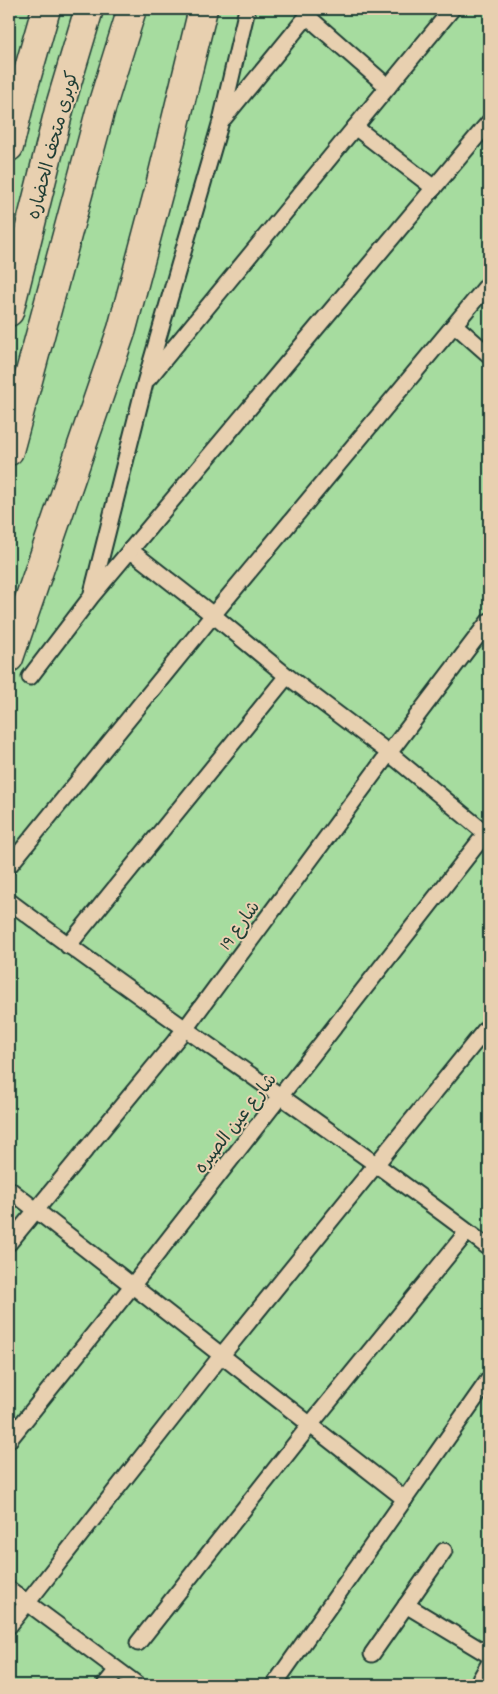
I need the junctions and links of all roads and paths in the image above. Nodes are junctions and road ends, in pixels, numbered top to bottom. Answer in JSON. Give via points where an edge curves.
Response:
{"nodes":[{"id":1,"x":46,"y":9,"type":"edge"},
{"id":2,"x":89,"y":9,"type":"edge"},
{"id":3,"x":132,"y":9,"type":"edge"},
{"id":4,"x":202,"y":9,"type":"edge"},
{"id":5,"x":247,"y":9,"type":"edge"},
{"id":6,"x":452,"y":9,"type":"edge"},
{"id":7,"x":310,"y":12,"type":"edge"},
{"id":8,"x":388,"y":87,"type":"junction"},
{"id":9,"x":221,"y":121,"type":"junction"},
{"id":10,"x":489,"y":122,"type":"edge"},
{"id":11,"x":355,"y":127,"type":"junction"},
{"id":12,"x":9,"y":147,"type":"edge"},
{"id":13,"x":434,"y":188,"type":"junction"},
{"id":14,"x":489,"y":283,"type":"edge"},
{"id":15,"x":9,"y":312,"type":"edge"},
{"id":16,"x":455,"y":325,"type":"junction"},
{"id":17,"x":489,"y":355,"type":"edge"},
{"id":18,"x":145,"y":383,"type":"junction"},
{"id":19,"x":9,"y":451,"type":"edge"},
{"id":20,"x":130,"y":550,"type":"junction"},
{"id":21,"x":91,"y":597,"type":"junction"},
{"id":22,"x":213,"y":614,"type":"junction"},
{"id":23,"x":489,"y":621,"type":"edge"},
{"id":24,"x":9,"y":658,"type":"edge"},
{"id":25,"x":287,"y":676,"type":"junction"},
{"id":26,"x":30,"y":677,"type":"dead end"},
{"id":27,"x":389,"y":753,"type":"junction"},
{"id":28,"x":488,"y":833,"type":"edge"},
{"id":29,"x":9,"y":866,"type":"edge"},
{"id":30,"x":9,"y":901,"type":"edge"},
{"id":31,"x":68,"y":946,"type":"junction"},
{"id":32,"x":489,"y":1025,"type":"edge"},
{"id":33,"x":185,"y":1029,"type":"junction"},
{"id":34,"x":280,"y":1096,"type":"junction"},
{"id":35,"x":377,"y":1166,"type":"junction"},
{"id":36,"x":9,"y":1189,"type":"edge"},
{"id":37,"x":35,"y":1210,"type":"junction"},
{"id":38,"x":468,"y":1232,"type":"junction"},
{"id":39,"x":9,"y":1243,"type":"edge"},
{"id":40,"x":489,"y":1248,"type":"edge"},
{"id":41,"x":132,"y":1286,"type":"junction"},
{"id":42,"x":222,"y":1356,"type":"junction"},
{"id":43,"x":489,"y":1379,"type":"edge"},
{"id":44,"x":310,"y":1425,"type":"junction"},
{"id":45,"x":9,"y":1440,"type":"edge"},
{"id":46,"x":405,"y":1499,"type":"junction"},
{"id":47,"x":444,"y":1550,"type":"dead end"},
{"id":48,"x":9,"y":1589,"type":"edge"},
{"id":49,"x":27,"y":1603,"type":"junction"},
{"id":50,"x":406,"y":1605,"type":"junction"},
{"id":51,"x":9,"y":1626,"type":"edge"},
{"id":52,"x":138,"y":1642,"type":"dead end"},
{"id":53,"x":372,"y":1654,"type":"dead end"},
{"id":54,"x":489,"y":1654,"type":"edge"},
{"id":55,"x":489,"y":1664,"type":"edge"},
{"id":56,"x":117,"y":1670,"type":"junction"},
{"id":57,"x":105,"y":1685,"type":"edge"},
{"id":58,"x":138,"y":1685,"type":"edge"},
{"id":59,"x":274,"y":1685,"type":"edge"},
{"id":60,"x":477,"y":1685,"type":"edge"}],
"edges":[{"from":1,"to":12,"type":"main road"},
{"from":2,"to":15,"type":"main road","name":"كوبرى متحف الحضاره","via":[[60,106]]},
{"from":3,"to":19,"type":"main road","via":[[100,112]]},
{"from":4,"to":24,"type":"main road","via":[[122,329]]},
{"from":5,"to":9,"type":"lane"},
{"from":6,"to":8,"type":"lane"},
{"from":7,"to":8,"type":"lane"},
{"from":7,"to":9,"type":"lane"},
{"from":8,"to":11,"type":"lane"},
{"from":9,"to":18,"type":"lane"},
{"from":10,"to":13,"type":"lane"},
{"from":11,"to":13,"type":"lane"},
{"from":11,"to":18,"type":"lane"},
{"from":13,"to":20,"type":"lane"},
{"from":14,"to":16,"type":"lane"},
{"from":16,"to":17,"type":"lane"},
{"from":16,"to":22,"type":"lane"},
{"from":18,"to":21,"type":"lane"},
{"from":20,"to":21,"type":"lane"},
{"from":20,"to":22,"type":"lane"},
{"from":21,"to":26,"type":"lane"},
{"from":22,"to":25,"type":"lane"},
{"from":22,"to":29,"type":"lane"},
{"from":23,"to":27,"type":"lane","name":"شارع 19"},
{"from":25,"to":27,"type":"lane"},
{"from":25,"to":31,"type":"lane"},
{"from":27,"to":28,"type":"lane"},
{"from":27,"to":33,"type":"lane","name":"شارع 19"},
{"from":28,"to":34,"type":"lane","name":"شارع عين الصيره"},
{"from":30,"to":31,"type":"lane"},
{"from":31,"to":33,"type":"lane"},
{"from":32,"to":35,"type":"lane"},
{"from":33,"to":34,"type":"lane"},
{"from":33,"to":37,"type":"lane","name":"شارع 19"},
{"from":34,"to":35,"type":"lane"},
{"from":34,"to":41,"type":"lane","name":"شارع عين الصيره"},
{"from":35,"to":38,"type":"lane"},
{"from":35,"to":42,"type":"lane"},
{"from":36,"to":37,"type":"lane"},
{"from":37,"to":39,"type":"lane","name":"شارع 19"},
{"from":37,"to":41,"type":"lane"},
{"from":38,"to":40,"type":"lane"},
{"from":38,"to":44,"type":"lane"},
{"from":41,"to":42,"type":"lane"},
{"from":41,"to":45,"type":"lane","name":"شارع عين الصيره"},
{"from":42,"to":44,"type":"lane"},
{"from":42,"to":49,"type":"lane"},
{"from":43,"to":46,"type":"lane"},
{"from":44,"to":46,"type":"lane"},
{"from":44,"to":52,"type":"lane"},
{"from":46,"to":59,"type":"lane"},
{"from":47,"to":50,"type":"lane"},
{"from":48,"to":49,"type":"lane"},
{"from":49,"to":51,"type":"lane"},
{"from":49,"to":56,"type":"lane"},
{"from":50,"to":53,"type":"lane"},
{"from":50,"to":54,"type":"lane"},
{"from":55,"to":60,"type":"lane"},
{"from":56,"to":57,"type":"lane"},
{"from":56,"to":58,"type":"lane"}]}
